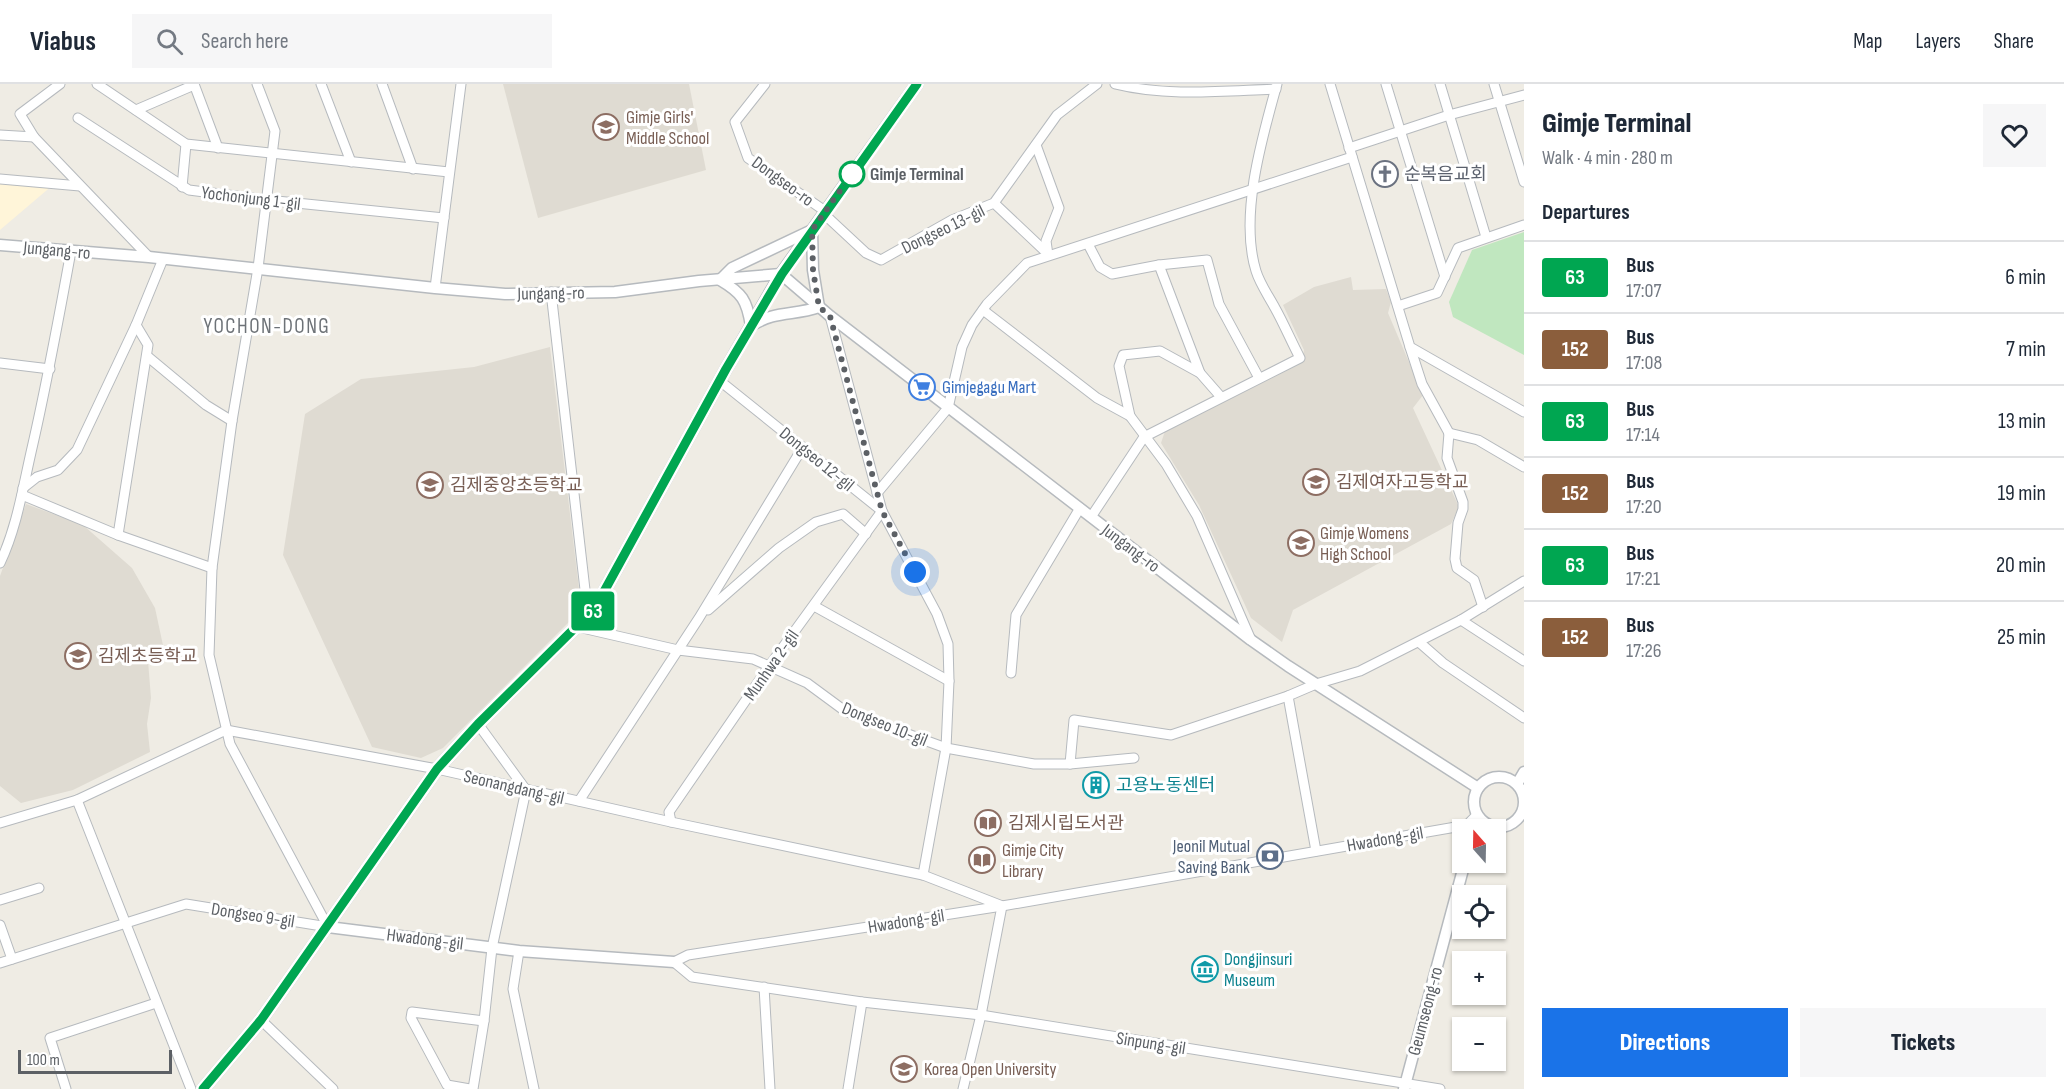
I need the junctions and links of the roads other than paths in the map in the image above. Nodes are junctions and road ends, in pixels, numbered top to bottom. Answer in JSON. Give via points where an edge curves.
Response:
{"nodes":[{"id":1,"x":60,"y":84,"type":"edge"},
{"id":2,"x":97,"y":84,"type":"edge"},
{"id":3,"x":194,"y":84,"type":"edge"},
{"id":4,"x":257,"y":84,"type":"edge"},
{"id":5,"x":321,"y":84,"type":"edge"},
{"id":6,"x":382,"y":84,"type":"edge"},
{"id":7,"x":460,"y":84,"type":"edge"},
{"id":8,"x":917,"y":84,"type":"edge"},
{"id":9,"x":1097,"y":84,"type":"edge"},
{"id":10,"x":1114,"y":84,"type":"edge"},
{"id":11,"x":1330,"y":84,"type":"edge"},
{"id":12,"x":1386,"y":84,"type":"edge"},
{"id":13,"x":1440,"y":84,"type":"edge"},
{"id":14,"x":1494,"y":84,"type":"edge"},
{"id":15,"x":762,"y":85,"type":"edge"},
{"id":16,"x":1276,"y":86,"type":"edge"},
{"id":17,"x":1223,"y":88,"type":"edge"},
{"id":18,"x":1524,"y":95,"type":"edge"},
{"id":19,"x":1500,"y":103,"type":"junction"},
{"id":20,"x":136,"y":110,"type":"junction"},
{"id":21,"x":1449,"y":116,"type":"junction"},
{"id":22,"x":78,"y":118,"type":"dead end"},
{"id":23,"x":1399,"y":132,"type":"junction"},
{"id":24,"x":0,"y":135,"type":"edge"},
{"id":25,"x":34,"y":137,"type":"junction"},
{"id":26,"x":186,"y":144,"type":"junction"},
{"id":27,"x":1036,"y":145,"type":"junction"},
{"id":28,"x":218,"y":148,"type":"junction"},
{"id":29,"x":1350,"y":152,"type":"junction"},
{"id":30,"x":272,"y":154,"type":"junction"},
{"id":31,"x":351,"y":162,"type":"junction"},
{"id":32,"x":413,"y":169,"type":"junction"},
{"id":33,"x":449,"y":172,"type":"junction"},
{"id":34,"x":0,"y":179,"type":"edge"},
{"id":35,"x":1524,"y":182,"type":"edge"},
{"id":36,"x":81,"y":186,"type":"junction"},
{"id":37,"x":182,"y":187,"type":"junction"},
{"id":38,"x":1252,"y":189,"type":"junction"},
{"id":39,"x":267,"y":200,"type":"junction"},
{"id":40,"x":994,"y":203,"type":"junction"},
{"id":41,"x":824,"y":212,"type":"junction"},
{"id":42,"x":444,"y":218,"type":"junction"},
{"id":43,"x":1524,"y":225,"type":"edge"},
{"id":44,"x":812,"y":230,"type":"junction"},
{"id":45,"x":1486,"y":237,"type":"junction"},
{"id":46,"x":0,"y":244,"type":"edge"},
{"id":47,"x":1088,"y":244,"type":"junction"},
{"id":48,"x":71,"y":251,"type":"junction"},
{"id":49,"x":1048,"y":255,"type":"junction"},
{"id":50,"x":148,"y":257,"type":"junction"},
{"id":51,"x":163,"y":260,"type":"junction"},
{"id":52,"x":1160,"y":265,"type":"junction"},
{"id":53,"x":258,"y":268,"type":"junction"},
{"id":54,"x":782,"y":274,"type":"junction"},
{"id":55,"x":1444,"y":277,"type":"junction"},
{"id":56,"x":720,"y":280,"type":"junction"},
{"id":57,"x":435,"y":288,"type":"junction"},
{"id":58,"x":551,"y":292,"type":"junction"},
{"id":59,"x":1398,"y":306,"type":"junction"},
{"id":60,"x":819,"y":307,"type":"junction"},
{"id":61,"x":983,"y":310,"type":"junction"},
{"id":62,"x":830,"y":316,"type":"junction"},
{"id":63,"x":136,"y":325,"type":"junction"},
{"id":64,"x":751,"y":326,"type":"junction"},
{"id":65,"x":1410,"y":347,"type":"junction"},
{"id":66,"x":147,"y":356,"type":"junction"},
{"id":67,"x":0,"y":363,"type":"edge"},
{"id":68,"x":50,"y":369,"type":"junction"},
{"id":69,"x":1200,"y":373,"type":"junction"},
{"id":70,"x":1258,"y":378,"type":"junction"},
{"id":71,"x":720,"y":381,"type":"junction"},
{"id":72,"x":1221,"y":397,"type":"junction"},
{"id":73,"x":948,"y":408,"type":"junction"},
{"id":74,"x":1524,"y":412,"type":"edge"},
{"id":75,"x":1130,"y":416,"type":"junction"},
{"id":76,"x":232,"y":421,"type":"junction"},
{"id":77,"x":1449,"y":433,"type":"junction"},
{"id":78,"x":1144,"y":437,"type":"junction"},
{"id":79,"x":803,"y":447,"type":"junction"},
{"id":80,"x":1524,"y":467,"type":"edge"},
{"id":81,"x":22,"y":492,"type":"junction"},
{"id":82,"x":877,"y":493,"type":"junction"},
{"id":83,"x":1080,"y":508,"type":"junction"},
{"id":84,"x":882,"y":511,"type":"junction"},
{"id":85,"x":1091,"y":517,"type":"junction"},
{"id":86,"x":866,"y":534,"type":"junction"},
{"id":87,"x":118,"y":535,"type":"junction"},
{"id":88,"x":3,"y":550,"type":"edge"},
{"id":89,"x":0,"y":563,"type":"edge"},
{"id":90,"x":212,"y":568,"type":"junction"},
{"id":91,"x":1524,"y":581,"type":"edge"},
{"id":92,"x":814,"y":606,"type":"junction"},
{"id":93,"x":1483,"y":607,"type":"junction"},
{"id":94,"x":588,"y":616,"type":"junction"},
{"id":95,"x":699,"y":618,"type":"junction"},
{"id":96,"x":1461,"y":620,"type":"junction"},
{"id":97,"x":578,"y":627,"type":"junction"},
{"id":98,"x":1251,"y":640,"type":"junction"},
{"id":99,"x":1419,"y":642,"type":"junction"},
{"id":100,"x":678,"y":650,"type":"junction"},
{"id":101,"x":1524,"y":661,"type":"edge"},
{"id":102,"x":770,"y":665,"type":"junction"},
{"id":103,"x":1011,"y":673,"type":"dead end"},
{"id":104,"x":949,"y":681,"type":"junction"},
{"id":105,"x":1316,"y":684,"type":"junction"},
{"id":106,"x":1288,"y":696,"type":"junction"},
{"id":107,"x":1524,"y":718,"type":"edge"},
{"id":108,"x":478,"y":724,"type":"junction"},
{"id":109,"x":226,"y":730,"type":"junction"},
{"id":110,"x":945,"y":748,"type":"junction"},
{"id":111,"x":1134,"y":758,"type":"dead end"},
{"id":112,"x":1070,"y":764,"type":"junction"},
{"id":113,"x":437,"y":769,"type":"junction"},
{"id":114,"x":1524,"y":772,"type":"edge"},
{"id":115,"x":1517,"y":784,"type":"junction"},
{"id":116,"x":1478,"y":788,"type":"junction"},
{"id":117,"x":526,"y":790,"type":"junction"},
{"id":118,"x":77,"y":800,"type":"junction"},
{"id":119,"x":579,"y":801,"type":"junction"},
{"id":120,"x":1477,"y":815,"type":"junction"},
{"id":121,"x":1481,"y":819,"type":"edge"},
{"id":122,"x":671,"y":822,"type":"junction"},
{"id":123,"x":0,"y":823,"type":"edge"},
{"id":124,"x":1506,"y":825,"type":"edge"},
{"id":125,"x":1316,"y":851,"type":"junction"},
{"id":126,"x":1462,"y":873,"type":"edge"},
{"id":127,"x":923,"y":875,"type":"junction"},
{"id":128,"x":39,"y":888,"type":"dead end"},
{"id":129,"x":0,"y":900,"type":"edge"},
{"id":130,"x":1002,"y":906,"type":"junction"},
{"id":131,"x":126,"y":922,"type":"junction"},
{"id":132,"x":0,"y":925,"type":"edge"},
{"id":133,"x":328,"y":927,"type":"junction"},
{"id":134,"x":492,"y":948,"type":"junction"},
{"id":135,"x":519,"y":951,"type":"junction"},
{"id":136,"x":12,"y":959,"type":"junction"},
{"id":137,"x":674,"y":962,"type":"junction"},
{"id":138,"x":0,"y":963,"type":"edge"},
{"id":139,"x":764,"y":987,"type":"junction"},
{"id":140,"x":862,"y":1002,"type":"junction"},
{"id":141,"x":156,"y":1004,"type":"junction"},
{"id":142,"x":981,"y":1015,"type":"junction"},
{"id":143,"x":261,"y":1020,"type":"junction"},
{"id":144,"x":484,"y":1021,"type":"junction"},
{"id":145,"x":1405,"y":1087,"type":"edge"},
{"id":146,"x":66,"y":1089,"type":"edge"},
{"id":147,"x":191,"y":1089,"type":"edge"},
{"id":148,"x":203,"y":1089,"type":"edge"},
{"id":149,"x":333,"y":1089,"type":"edge"},
{"id":150,"x":472,"y":1089,"type":"edge"},
{"id":151,"x":534,"y":1089,"type":"edge"},
{"id":152,"x":770,"y":1089,"type":"edge"},
{"id":153,"x":848,"y":1089,"type":"edge"},
{"id":154,"x":963,"y":1089,"type":"edge"},
{"id":155,"x":1440,"y":1089,"type":"edge"}],
"edges":[{"from":1,"to":25,"type":"street","via":[[20,114]]},
{"from":2,"to":20,"type":"street"},
{"from":3,"to":20,"type":"street"},
{"from":3,"to":28,"type":"street"},
{"from":4,"to":30,"type":"street","via":[[275,131]]},
{"from":5,"to":31,"type":"street"},
{"from":6,"to":32,"type":"street"},
{"from":7,"to":33,"type":"street"},
{"from":8,"to":41,"type":"main road","name":"Dongseo-ro"},
{"from":9,"to":27,"type":"street","name":"Dongseo 13-gil","via":[[1057,114]]},
{"from":10,"to":17,"type":"street","via":[[1150,91]]},
{"from":11,"to":29,"type":"street"},
{"from":12,"to":23,"type":"street"},
{"from":13,"to":21,"type":"street"},
{"from":14,"to":19,"type":"street"},
{"from":15,"to":41,"type":"street","name":"Dongseo-ro","via":[[735,122],[748,158]]},
{"from":16,"to":17,"type":"street"},
{"from":16,"to":38,"type":"street"},
{"from":18,"to":19,"type":"street"},
{"from":19,"to":21,"type":"street"},
{"from":19,"to":35,"type":"street"},
{"from":20,"to":26,"type":"street"},
{"from":21,"to":23,"type":"street"},
{"from":21,"to":45,"type":"street"},
{"from":22,"to":37,"type":"street","name":"Yochonjung 1-gil"},
{"from":23,"to":29,"type":"street"},
{"from":23,"to":55,"type":"street"},
{"from":24,"to":25,"type":"street"},
{"from":25,"to":36,"type":"street"},
{"from":26,"to":28,"type":"street"},
{"from":26,"to":37,"type":"street"},
{"from":27,"to":40,"type":"street","name":"Dongseo 13-gil"},
{"from":27,"to":49,"type":"street","via":[[1059,208],[1046,241]]},
{"from":28,"to":30,"type":"street"},
{"from":29,"to":38,"type":"street"},
{"from":29,"to":59,"type":"street"},
{"from":30,"to":31,"type":"street"},
{"from":30,"to":39,"type":"street"},
{"from":31,"to":32,"type":"street"},
{"from":32,"to":33,"type":"street"},
{"from":33,"to":42,"type":"street"},
{"from":34,"to":36,"type":"street"},
{"from":36,"to":50,"type":"street"},
{"from":37,"to":39,"type":"street","name":"Yochonjung 1-gil"},
{"from":38,"to":47,"type":"street"},
{"from":38,"to":70,"type":"street","via":[[1249,219],[1256,270],[1299,358]]},
{"from":39,"to":42,"type":"street","name":"Yochonjung 1-gil"},
{"from":39,"to":53,"type":"street"},
{"from":40,"to":41,"type":"street","name":"Dongseo 13-gil","via":[[952,220],[881,260],[866,253]]},
{"from":40,"to":49,"type":"street"},
{"from":41,"to":44,"type":"main road","name":"Dongseo-ro"},
{"from":42,"to":57,"type":"street"},
{"from":43,"to":45,"type":"street"},
{"from":44,"to":54,"type":"main road","name":"Dongseo-ro"},
{"from":44,"to":56,"type":"street","via":[[732,268]]},
{"from":44,"to":60,"type":"street"},
{"from":45,"to":55,"type":"street","via":[[1458,248]]},
{"from":46,"to":48,"type":"street","name":"Jungang-ro"},
{"from":47,"to":49,"type":"street"},
{"from":47,"to":52,"type":"street","via":[[1100,267],[1112,274]]},
{"from":48,"to":50,"type":"street","name":"Jungang-ro"},
{"from":48,"to":68,"type":"street"},
{"from":49,"to":61,"type":"street","via":[[1027,263]]},
{"from":50,"to":51,"type":"street","name":"Jungang-ro"},
{"from":51,"to":53,"type":"street","name":"Jungang-ro"},
{"from":51,"to":63,"type":"street"},
{"from":52,"to":69,"type":"street"},
{"from":52,"to":70,"type":"street","via":[[1207,260],[1220,304]]},
{"from":53,"to":57,"type":"street","name":"Jungang-ro"},
{"from":53,"to":76,"type":"street","name":"Dongseo 9-gil"},
{"from":54,"to":56,"type":"street","name":"Jungang-ro"},
{"from":54,"to":60,"type":"street","name":"Jungang-ro"},
{"from":54,"to":64,"type":"main road","name":"Dongseo-ro"},
{"from":55,"to":59,"type":"street","via":[[1437,293]]},
{"from":56,"to":58,"type":"street","name":"Jungang-ro","via":[[615,292]]},
{"from":56,"to":64,"type":"street","via":[[744,299]]},
{"from":57,"to":58,"type":"street","name":"Jungang-ro","via":[[505,294]]},
{"from":58,"to":94,"type":"street"},
{"from":59,"to":65,"type":"street"},
{"from":60,"to":62,"type":"street","name":"Jungang-ro"},
{"from":60,"to":64,"type":"street","via":[[766,316]]},
{"from":61,"to":73,"type":"street","via":[[962,347]]},
{"from":61,"to":75,"type":"street","via":[[1097,398]]},
{"from":62,"to":73,"type":"street","name":"Jungang-ro"},
{"from":62,"to":82,"type":"street"},
{"from":63,"to":66,"type":"street","via":[[148,345]]},
{"from":63,"to":81,"type":"street","via":[[77,450],[58,470],[37,477]]},
{"from":64,"to":71,"type":"main road","name":"Dongseo-ro"},
{"from":65,"to":74,"type":"street"},
{"from":65,"to":77,"type":"street","via":[[1422,384]]},
{"from":66,"to":76,"type":"street","via":[[206,405]]},
{"from":66,"to":87,"type":"street"},
{"from":67,"to":68,"type":"street"},
{"from":68,"to":81,"type":"street"},
{"from":69,"to":72,"type":"street"},
{"from":69,"to":75,"type":"street","via":[[1160,351],[1122,355],[1119,366]]},
{"from":70,"to":72,"type":"street"},
{"from":71,"to":79,"type":"street","name":"Dongseo 12-gil"},
{"from":71,"to":94,"type":"main road","name":"Dongseo-ro"},
{"from":72,"to":78,"type":"street"},
{"from":73,"to":82,"type":"street"},
{"from":73,"to":83,"type":"street","name":"Jungang-ro"},
{"from":75,"to":78,"type":"street"},
{"from":76,"to":90,"type":"street","name":"Dongseo 9-gil"},
{"from":77,"to":80,"type":"street","via":[[1478,440]]},
{"from":77,"to":93,"type":"street","via":[[1447,458],[1463,502],[1455,559],[1457,568],[1474,580]]},
{"from":78,"to":85,"type":"street"},
{"from":78,"to":98,"type":"street","via":[[1167,464],[1197,516]]},
{"from":79,"to":84,"type":"street","name":"Dongseo 12-gil"},
{"from":79,"to":95,"type":"street"},
{"from":81,"to":87,"type":"street"},
{"from":81,"to":88,"type":"street"},
{"from":82,"to":84,"type":"street"},
{"from":83,"to":85,"type":"street","name":"Jungang-ro"},
{"from":83,"to":103,"type":"street","via":[[1016,615]]},
{"from":84,"to":86,"type":"street","name":"Munhwa 2-gil"},
{"from":84,"to":104,"type":"street","name":"Dongseo 12-gil","via":[[937,614],[948,644]]},
{"from":85,"to":98,"type":"street","name":"Jungang-ro"},
{"from":86,"to":92,"type":"street","name":"Munhwa 2-gil"},
{"from":86,"to":95,"type":"street","via":[[843,514],[816,522],[779,548]]},
{"from":87,"to":90,"type":"street"},
{"from":88,"to":89,"type":"street"},
{"from":90,"to":109,"type":"street","name":"Dongseo 9-gil","via":[[209,655]]},
{"from":91,"to":93,"type":"street"},
{"from":92,"to":102,"type":"street","name":"Munhwa 2-gil"},
{"from":92,"to":104,"type":"street"},
{"from":93,"to":96,"type":"street"},
{"from":94,"to":97,"type":"main road","name":"Dongseo-ro"},
{"from":95,"to":100,"type":"street"},
{"from":96,"to":99,"type":"street"},
{"from":96,"to":101,"type":"street"},
{"from":97,"to":100,"type":"street","name":"Dongseo 10-gil"},
{"from":97,"to":108,"type":"main road","name":"Dongseo-ro"},
{"from":98,"to":105,"type":"street","name":"Jungang-ro"},
{"from":99,"to":105,"type":"street","via":[[1360,671]]},
{"from":99,"to":107,"type":"street"},
{"from":100,"to":102,"type":"street","name":"Dongseo 10-gil","via":[[753,659]]},
{"from":100,"to":119,"type":"street"},
{"from":102,"to":110,"type":"street","name":"Dongseo 10-gil","via":[[807,683],[845,711]]},
{"from":102,"to":122,"type":"street","name":"Munhwa 2-gil","via":[[669,812]]},
{"from":104,"to":110,"type":"street","name":"Dongseo 12-gil"},
{"from":105,"to":106,"type":"street"},
{"from":105,"to":116,"type":"street","name":"Jungang-ro"},
{"from":106,"to":112,"type":"street","via":[[1171,735],[1074,720]]},
{"from":106,"to":125,"type":"street"},
{"from":108,"to":113,"type":"main road","name":"Dongseo-ro"},
{"from":108,"to":117,"type":"street"},
{"from":109,"to":113,"type":"street","name":"Seonangdang-gil"},
{"from":109,"to":118,"type":"street"},
{"from":109,"to":133,"type":"street","name":"Dongseo 9-gil"},
{"from":110,"to":112,"type":"street","name":"Dongseo 10-gil","via":[[1034,764]]},
{"from":110,"to":127,"type":"street","name":"Dongseo 12-gil"},
{"from":111,"to":112,"type":"street","name":"Dongseo 10-gil"},
{"from":113,"to":117,"type":"street","name":"Seonangdang-gil"},
{"from":113,"to":133,"type":"main road","name":"Dongseo-ro"},
{"from":114,"to":115,"type":"street"},
{"from":115,"to":116,"type":"street","via":[[1504,777],[1490,778]]},
{"from":115,"to":124,"type":"street","via":[[1524,805],[1522,812]]},
{"from":116,"to":120,"type":"street","via":[[1474,800]]},
{"from":117,"to":119,"type":"street","name":"Seonangdang-gil"},
{"from":117,"to":134,"type":"street"},
{"from":118,"to":123,"type":"street"},
{"from":118,"to":131,"type":"street"},
{"from":119,"to":122,"type":"street","name":"Seonangdang-gil"},
{"from":120,"to":121,"type":"street"},
{"from":120,"to":125,"type":"street","name":"Hwadong-gil","via":[[1467,825]]},
{"from":122,"to":127,"type":"street","name":"Seonangdang-gil"},
{"from":125,"to":130,"type":"street","name":"Hwadong-gil"},
{"from":126,"to":145,"type":"street","name":"Geumseong-ro"},
{"from":127,"to":130,"type":"street","name":"Seonangdang-gil"},
{"from":128,"to":129,"type":"street"},
{"from":130,"to":137,"type":"street","name":"Hwadong-gil","via":[[688,955]]},
{"from":130,"to":142,"type":"street"},
{"from":131,"to":133,"type":"street","name":"Dongseo 9-gil","via":[[186,904]]},
{"from":131,"to":136,"type":"street","name":"Dongseo 9-gil"},
{"from":131,"to":141,"type":"street"},
{"from":132,"to":136,"type":"street"},
{"from":133,"to":134,"type":"street","name":"Hwadong-gil"},
{"from":133,"to":143,"type":"main road","name":"Dongseo-ro"},
{"from":134,"to":135,"type":"street","name":"Hwadong-gil"},
{"from":134,"to":144,"type":"street"},
{"from":135,"to":137,"type":"street","name":"Hwadong-gil"},
{"from":135,"to":151,"type":"street","via":[[513,989]]},
{"from":136,"to":138,"type":"street","name":"Dongseo 9-gil"},
{"from":137,"to":139,"type":"street","name":"Sinpung-gil","via":[[692,977]]},
{"from":139,"to":140,"type":"street","name":"Sinpung-gil"},
{"from":139,"to":152,"type":"street"},
{"from":140,"to":142,"type":"street","name":"Sinpung-gil"},
{"from":140,"to":153,"type":"street"},
{"from":141,"to":146,"type":"street","via":[[50,1038]]},
{"from":141,"to":147,"type":"street"},
{"from":142,"to":145,"type":"street","name":"Sinpung-gil"},
{"from":142,"to":154,"type":"street"},
{"from":143,"to":148,"type":"main road","name":"Dongseo-ro"},
{"from":143,"to":149,"type":"street"},
{"from":144,"to":150,"type":"street"},
{"from":144,"to":150,"type":"street","via":[[412,1012],[411,1018],[447,1085]]},
{"from":145,"to":155,"type":"street","name":"Sinpung-gil"}]}
